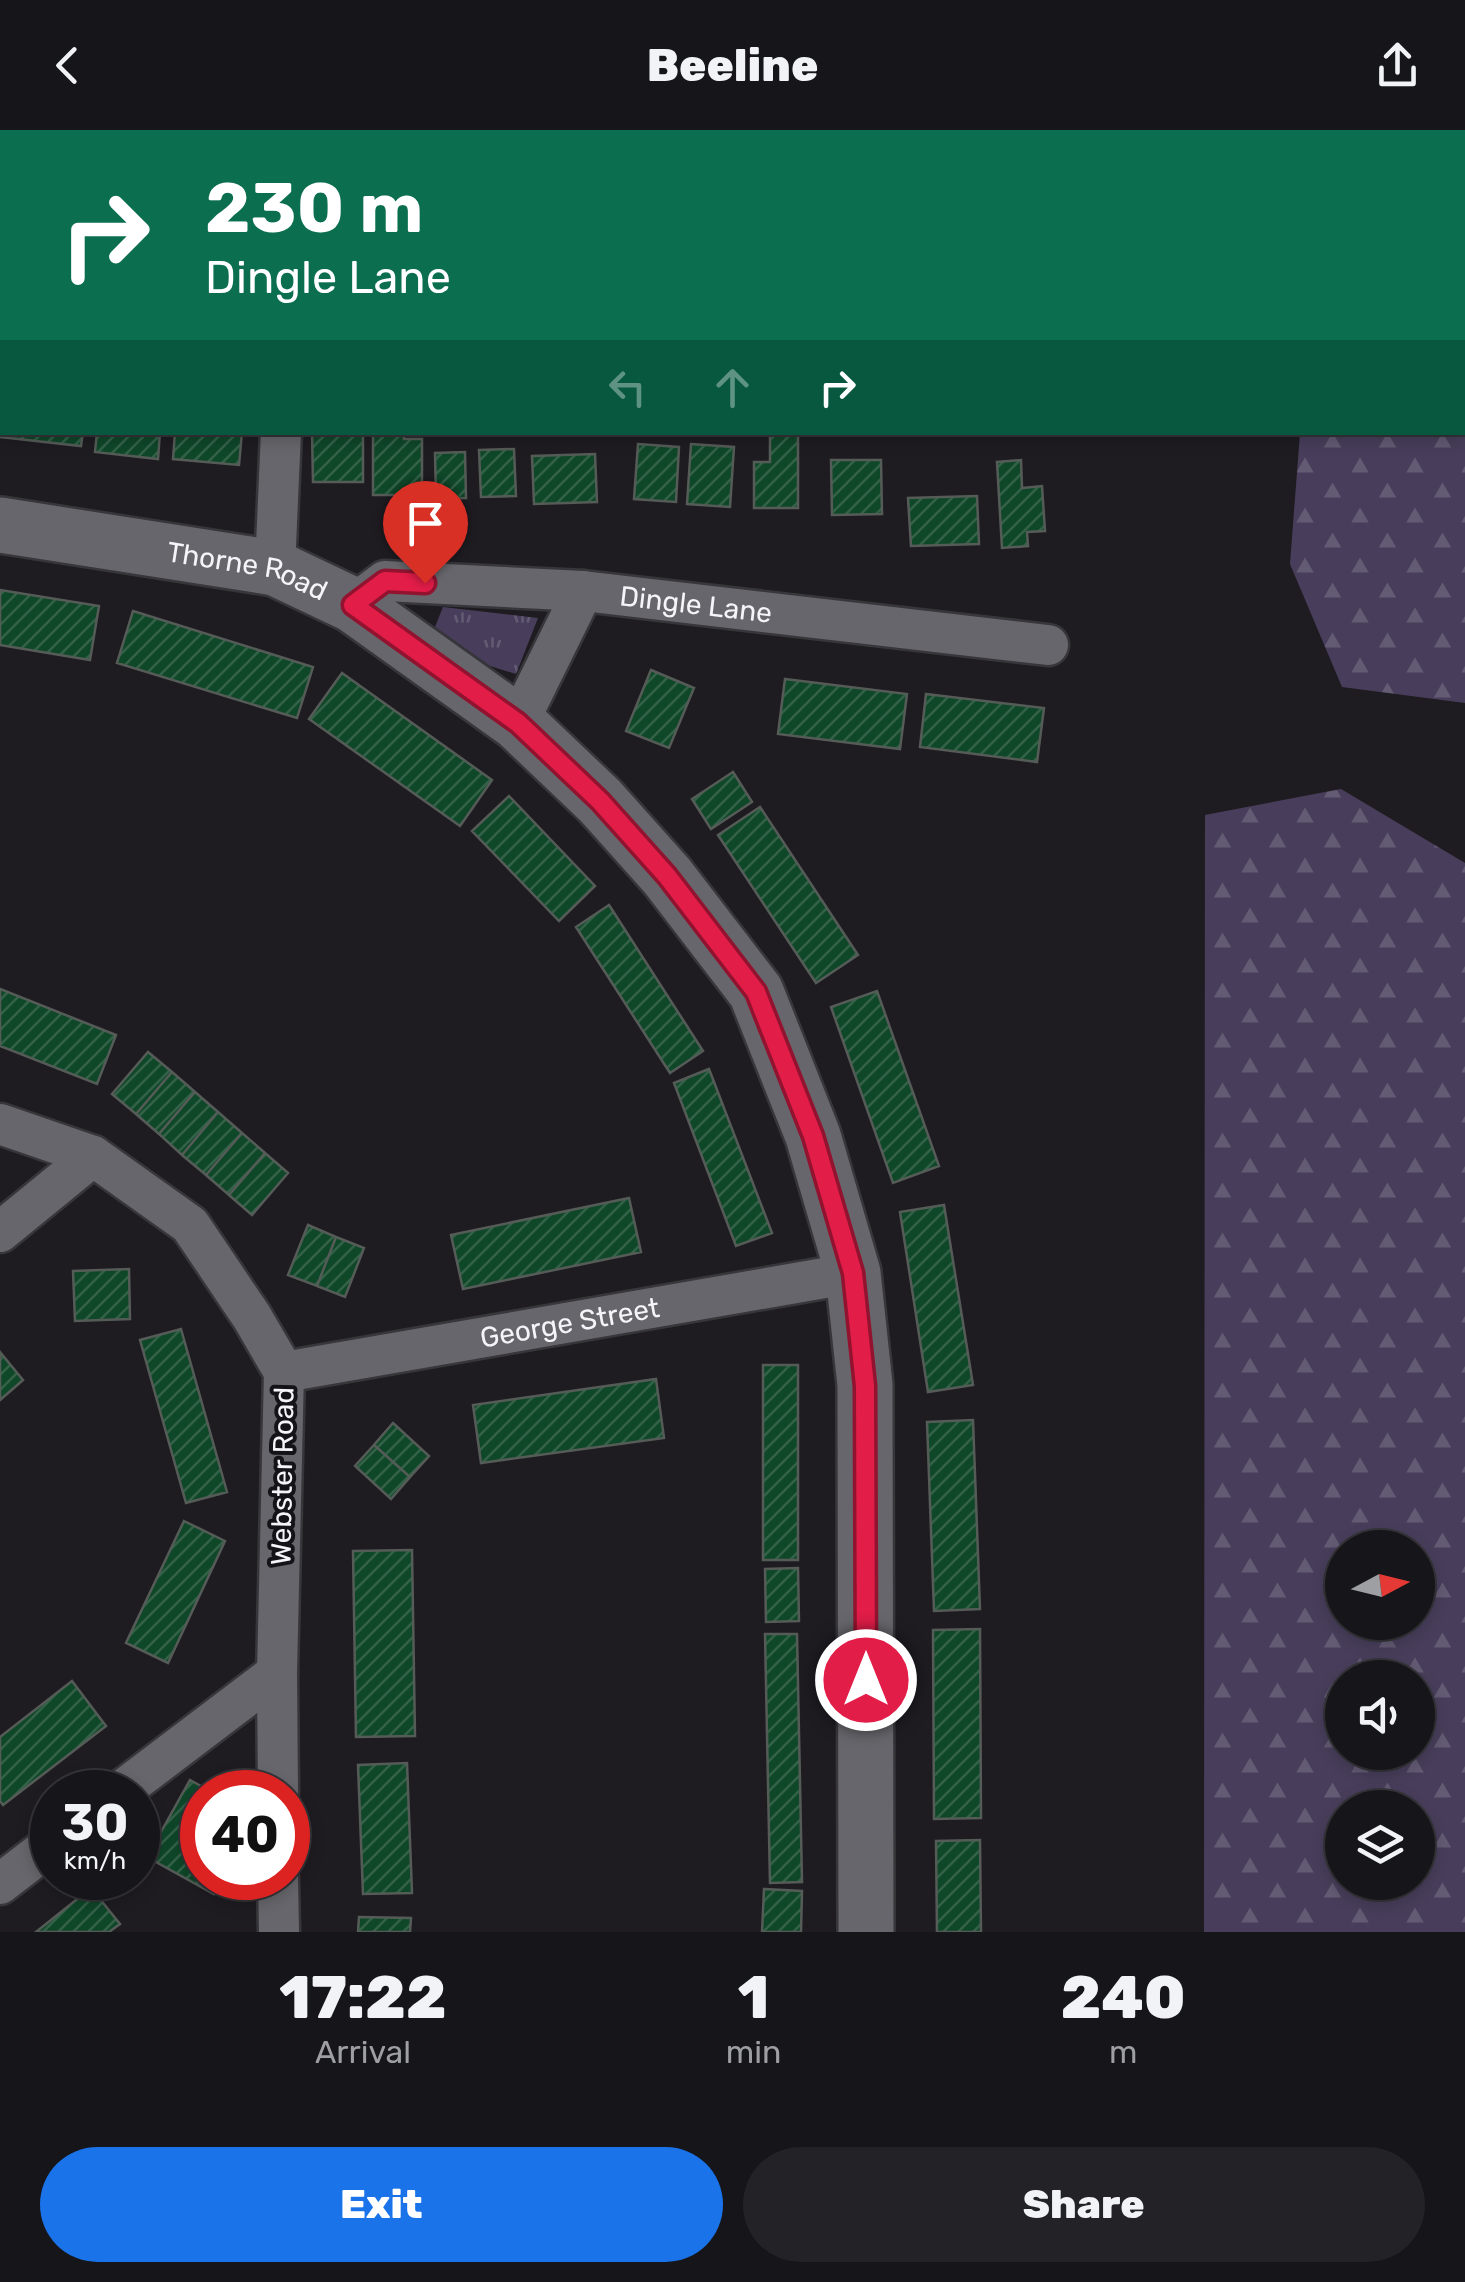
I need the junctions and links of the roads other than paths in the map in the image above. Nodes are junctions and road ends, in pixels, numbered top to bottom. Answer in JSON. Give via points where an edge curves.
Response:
{"nodes":[{"id":1,"x":281,"y":435,"type":"edge"},
{"id":2,"x":0,"y":524,"type":"edge"},
{"id":3,"x":274,"y":568,"type":"junction"},
{"id":4,"x":583,"y":591,"type":"junction"},
{"id":5,"x":353,"y":605,"type":"junction"},
{"id":6,"x":1048,"y":645,"type":"dead end"},
{"id":7,"x":518,"y":723,"type":"junction"},
{"id":8,"x":0,"y":1124,"type":"edge"},
{"id":9,"x":92,"y":1156,"type":"junction"},
{"id":10,"x":0,"y":1232,"type":"edge"},
{"id":11,"x":853,"y":1273,"type":"junction"},
{"id":12,"x":284,"y":1372,"type":"junction"},
{"id":13,"x":277,"y":1673,"type":"junction"},
{"id":14,"x":149,"y":1770,"type":"edge"},
{"id":15,"x":278,"y":1770,"type":"edge"},
{"id":16,"x":30,"y":1861,"type":"edge"},
{"id":17,"x":0,"y":1884,"type":"edge"},
{"id":18,"x":278,"y":1900,"type":"edge"},
{"id":19,"x":279,"y":1932,"type":"edge"},
{"id":20,"x":866,"y":1932,"type":"edge"}],
"edges":[{"from":1,"to":3,"type":"street"},
{"from":2,"to":3,"type":"street","name":"Thorne Road"},
{"from":3,"to":5,"type":"street","name":"Thorne Road"},
{"from":4,"to":5,"type":"street","name":"Dingle Lane","via":[[385,581]]},
{"from":4,"to":6,"type":"street","name":"Dingle Lane"},
{"from":4,"to":7,"type":"street"},
{"from":5,"to":7,"type":"street","name":"Thorne Road"},
{"from":7,"to":11,"type":"street","name":"Thorne Road","via":[[612,813],[756,992],[813,1136]]},
{"from":8,"to":9,"type":"street","name":"Webster Road"},
{"from":9,"to":10,"type":"street"},
{"from":9,"to":12,"type":"street","name":"Webster Road","via":[[190,1225]]},
{"from":11,"to":12,"type":"street","name":"George Street"},
{"from":11,"to":20,"type":"street","name":"Thorne Road","via":[[865,1386]]},
{"from":12,"to":13,"type":"street","name":"Webster Road"},
{"from":13,"to":14,"type":"street"},
{"from":13,"to":15,"type":"street","name":"Webster Road"},
{"from":16,"to":17,"type":"street"},
{"from":18,"to":19,"type":"street"}]}
